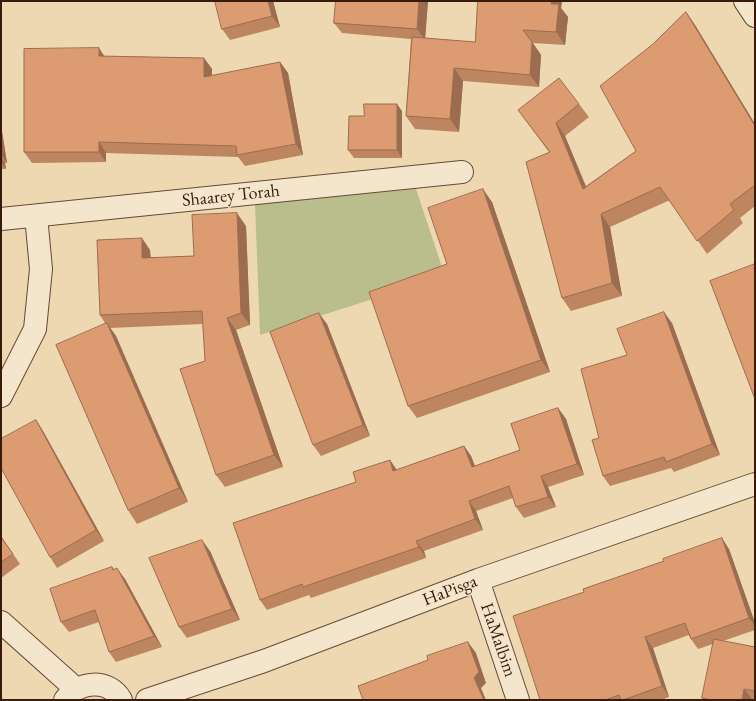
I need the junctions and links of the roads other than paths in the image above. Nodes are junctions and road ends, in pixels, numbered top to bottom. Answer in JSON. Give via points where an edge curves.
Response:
{"nodes":[{"id":1,"x":745,"y":1,"type":"edge"},
{"id":2,"x":755,"y":16,"type":"edge"},
{"id":3,"x":462,"y":172,"type":"dead end"},
{"id":4,"x":36,"y":216,"type":"junction"},
{"id":5,"x":1,"y":219,"type":"edge"},
{"id":6,"x":1,"y":396,"type":"edge"},
{"id":7,"x":755,"y":484,"type":"edge"},
{"id":8,"x":478,"y":580,"type":"junction"},
{"id":9,"x":1,"y":622,"type":"edge"},
{"id":10,"x":70,"y":694,"type":"edge"},
{"id":11,"x":121,"y":700,"type":"edge"},
{"id":12,"x":146,"y":700,"type":"edge"},
{"id":13,"x":518,"y":700,"type":"edge"}],
"edges":[{"from":1,"to":2,"type":"street"},
{"from":3,"to":4,"type":"street","name":"Shaarey Torah"},
{"from":4,"to":5,"type":"street","name":"Shaarey Torah"},
{"from":4,"to":6,"type":"street","via":[[41,269],[35,329]]},
{"from":7,"to":8,"type":"street","name":"HaPisga"},
{"from":8,"to":12,"type":"street","name":"HaPisga","via":[[264,661]]},
{"from":8,"to":13,"type":"street","name":"HaMalbim"},
{"from":9,"to":10,"type":"street"},
{"from":10,"to":11,"type":"street","via":[[87,685],[99,685],[110,689]]}]}
